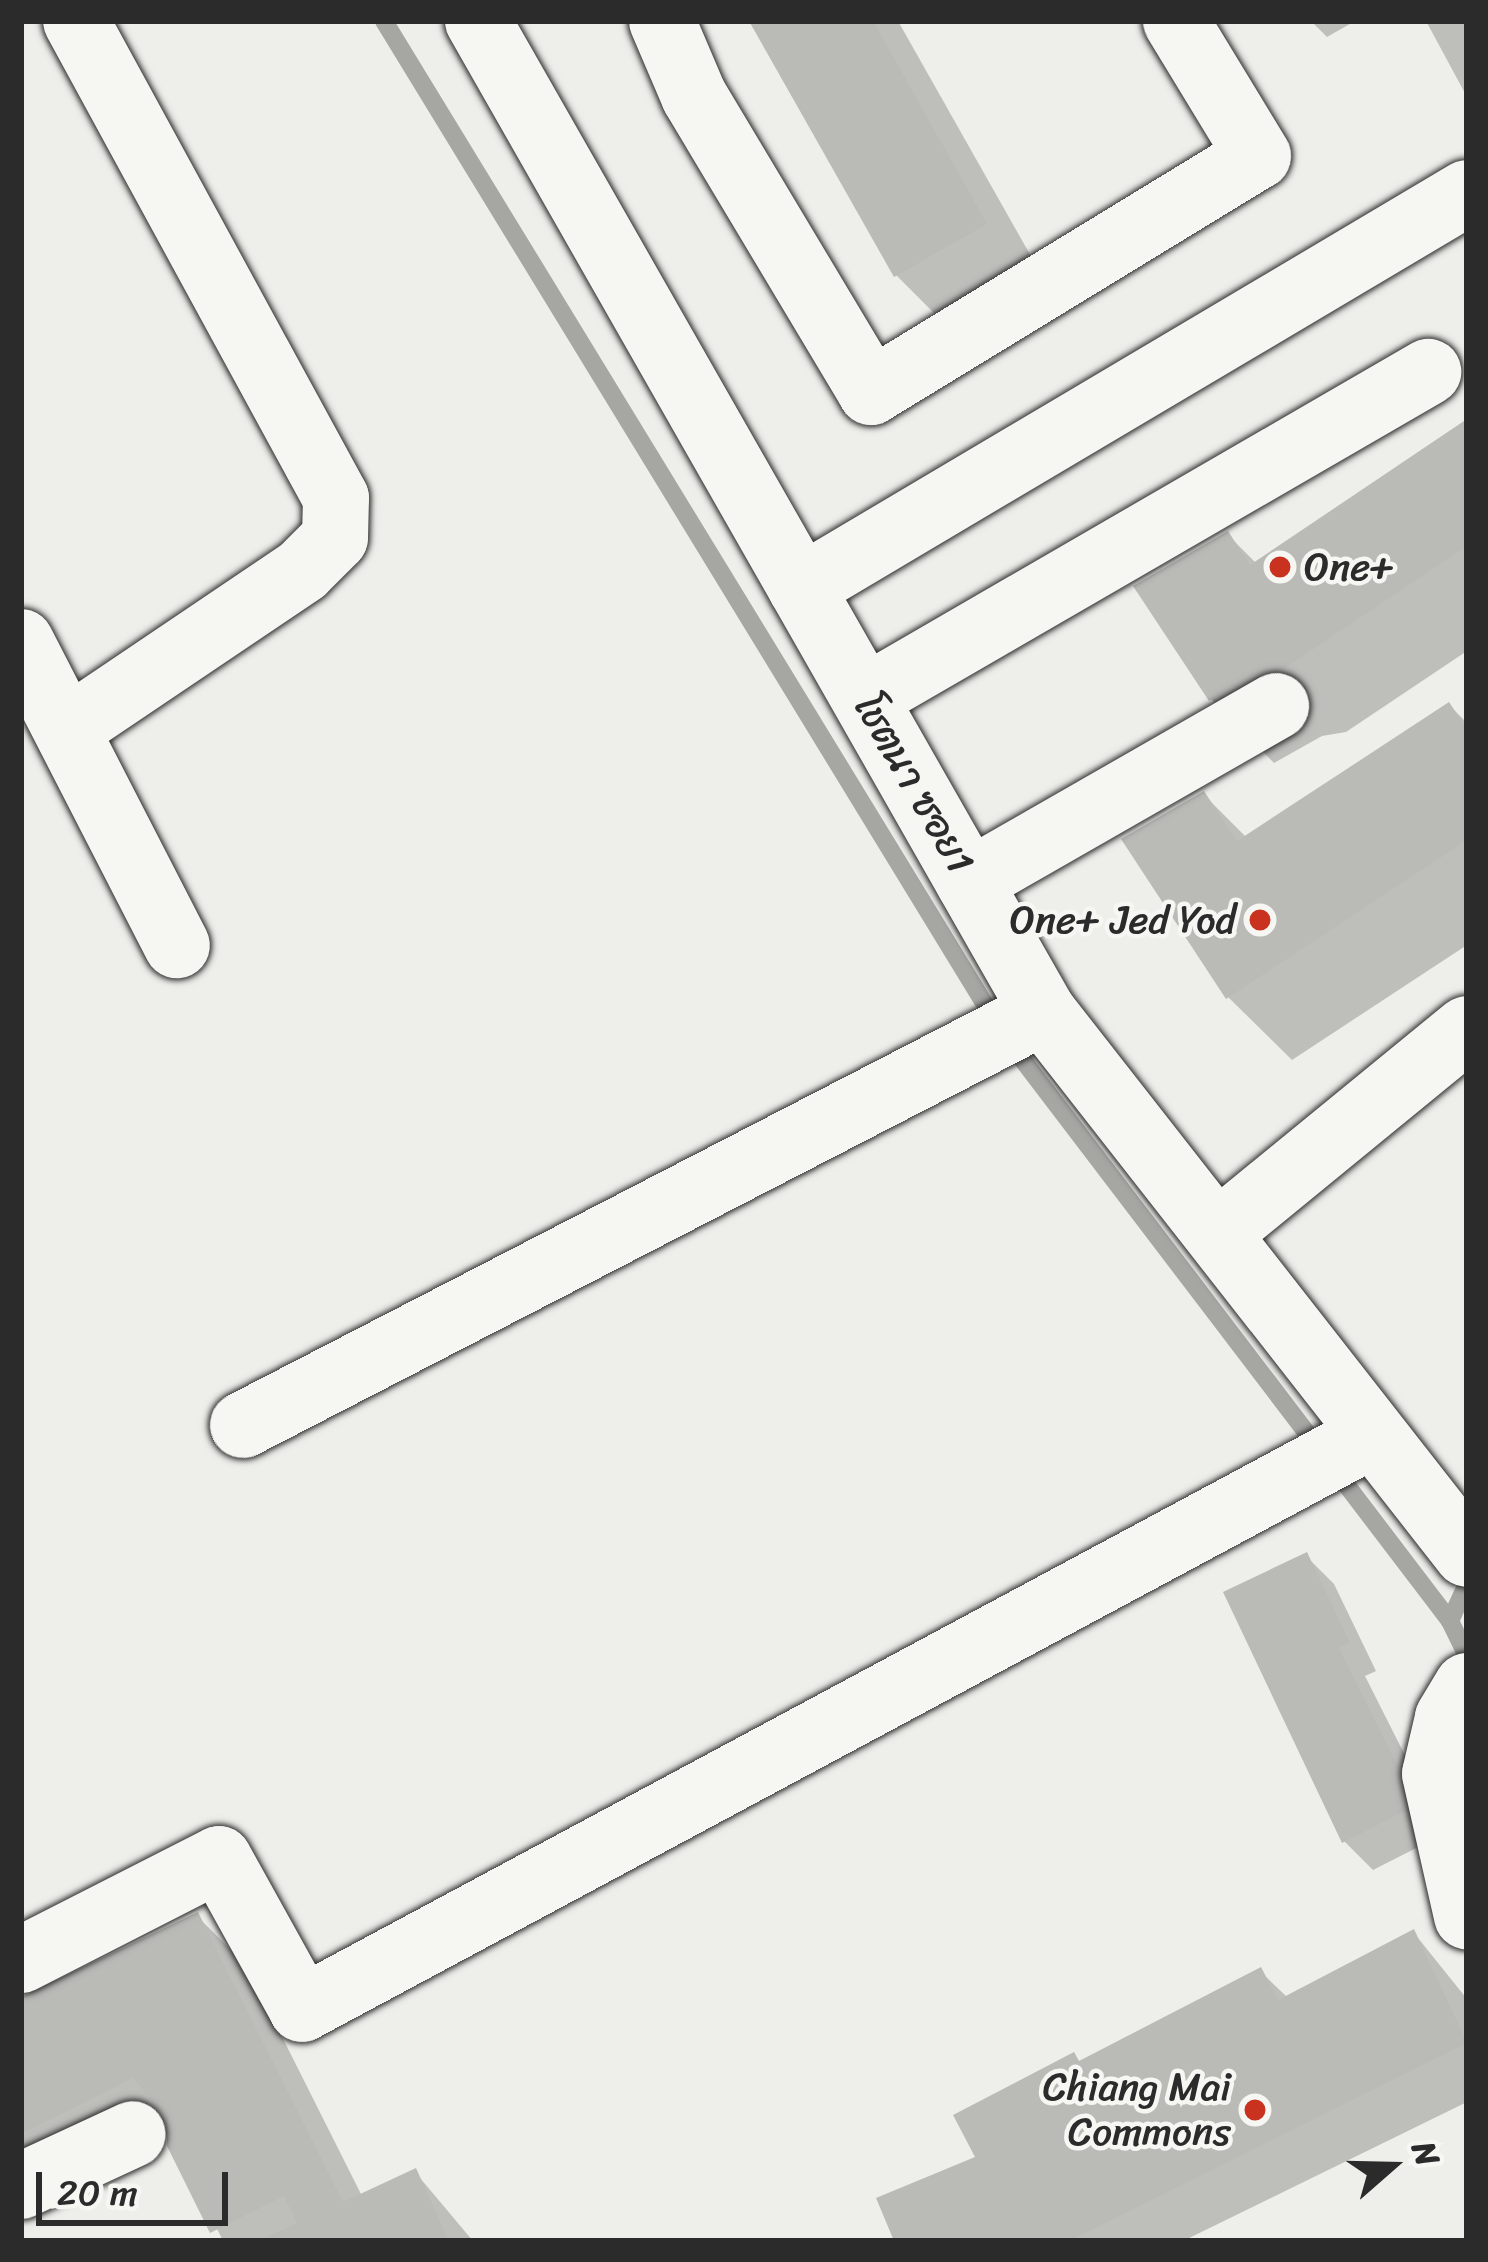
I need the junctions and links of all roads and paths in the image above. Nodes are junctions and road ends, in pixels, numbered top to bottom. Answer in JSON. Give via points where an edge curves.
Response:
{"nodes":[{"id":1,"x":76,"y":21,"type":"edge"},
{"id":2,"x":478,"y":21,"type":"edge"},
{"id":3,"x":662,"y":21,"type":"edge"},
{"id":4,"x":1176,"y":21,"type":"edge"},
{"id":5,"x":1467,"y":194,"type":"edge"},
{"id":6,"x":1429,"y":372,"type":"dead end"},
{"id":7,"x":801,"y":588,"type":"junction"},
{"id":8,"x":21,"y":642,"type":"edge"},
{"id":9,"x":865,"y":698,"type":"junction"},
{"id":10,"x":1276,"y":706,"type":"dead end"},
{"id":11,"x":69,"y":728,"type":"junction"},
{"id":12,"x":969,"y":882,"type":"junction"},
{"id":13,"x":177,"y":945,"type":"dead end"},
{"id":14,"x":1043,"y":1012,"type":"junction"},
{"id":15,"x":1467,"y":1029,"type":"edge"},
{"id":16,"x":1219,"y":1232,"type":"junction"},
{"id":17,"x":243,"y":1425,"type":"dead end"},
{"id":18,"x":1370,"y":1436,"type":"junction"},
{"id":19,"x":1467,"y":1554,"type":"edge"},
{"id":20,"x":1467,"y":1686,"type":"edge"},
{"id":21,"x":1467,"y":1916,"type":"edge"},
{"id":22,"x":21,"y":1960,"type":"edge"},
{"id":23,"x":133,"y":2134,"type":"dead end"},
{"id":24,"x":21,"y":2186,"type":"edge"}],
"edges":[{"from":1,"to":11,"type":"street","via":[[336,498],[335,538],[303,570]]},
{"from":2,"to":7,"type":"street","name":"โชตนา ซอย1"},
{"from":3,"to":4,"type":"street","via":[[694,96],[871,392],[1258,156]]},
{"from":5,"to":7,"type":"street"},
{"from":6,"to":9,"type":"street"},
{"from":7,"to":9,"type":"street","name":"โชตนา ซอย1"},
{"from":8,"to":11,"type":"street"},
{"from":9,"to":12,"type":"street","name":"โชตนา ซอย1"},
{"from":10,"to":12,"type":"street"},
{"from":11,"to":13,"type":"street"},
{"from":12,"to":14,"type":"street","name":"โชตนา ซอย1"},
{"from":14,"to":16,"type":"street","name":"โชตนา ซอย1"},
{"from":14,"to":17,"type":"street"},
{"from":15,"to":16,"type":"street"},
{"from":16,"to":18,"type":"street","name":"โชตนา ซอย1"},
{"from":18,"to":19,"type":"street","name":"โชตนา ซอย1"},
{"from":18,"to":22,"type":"street","via":[[302,2009],[219,1859]]},
{"from":20,"to":21,"type":"street","via":[[1448,1718],[1436,1774]]},
{"from":23,"to":24,"type":"street"}]}
